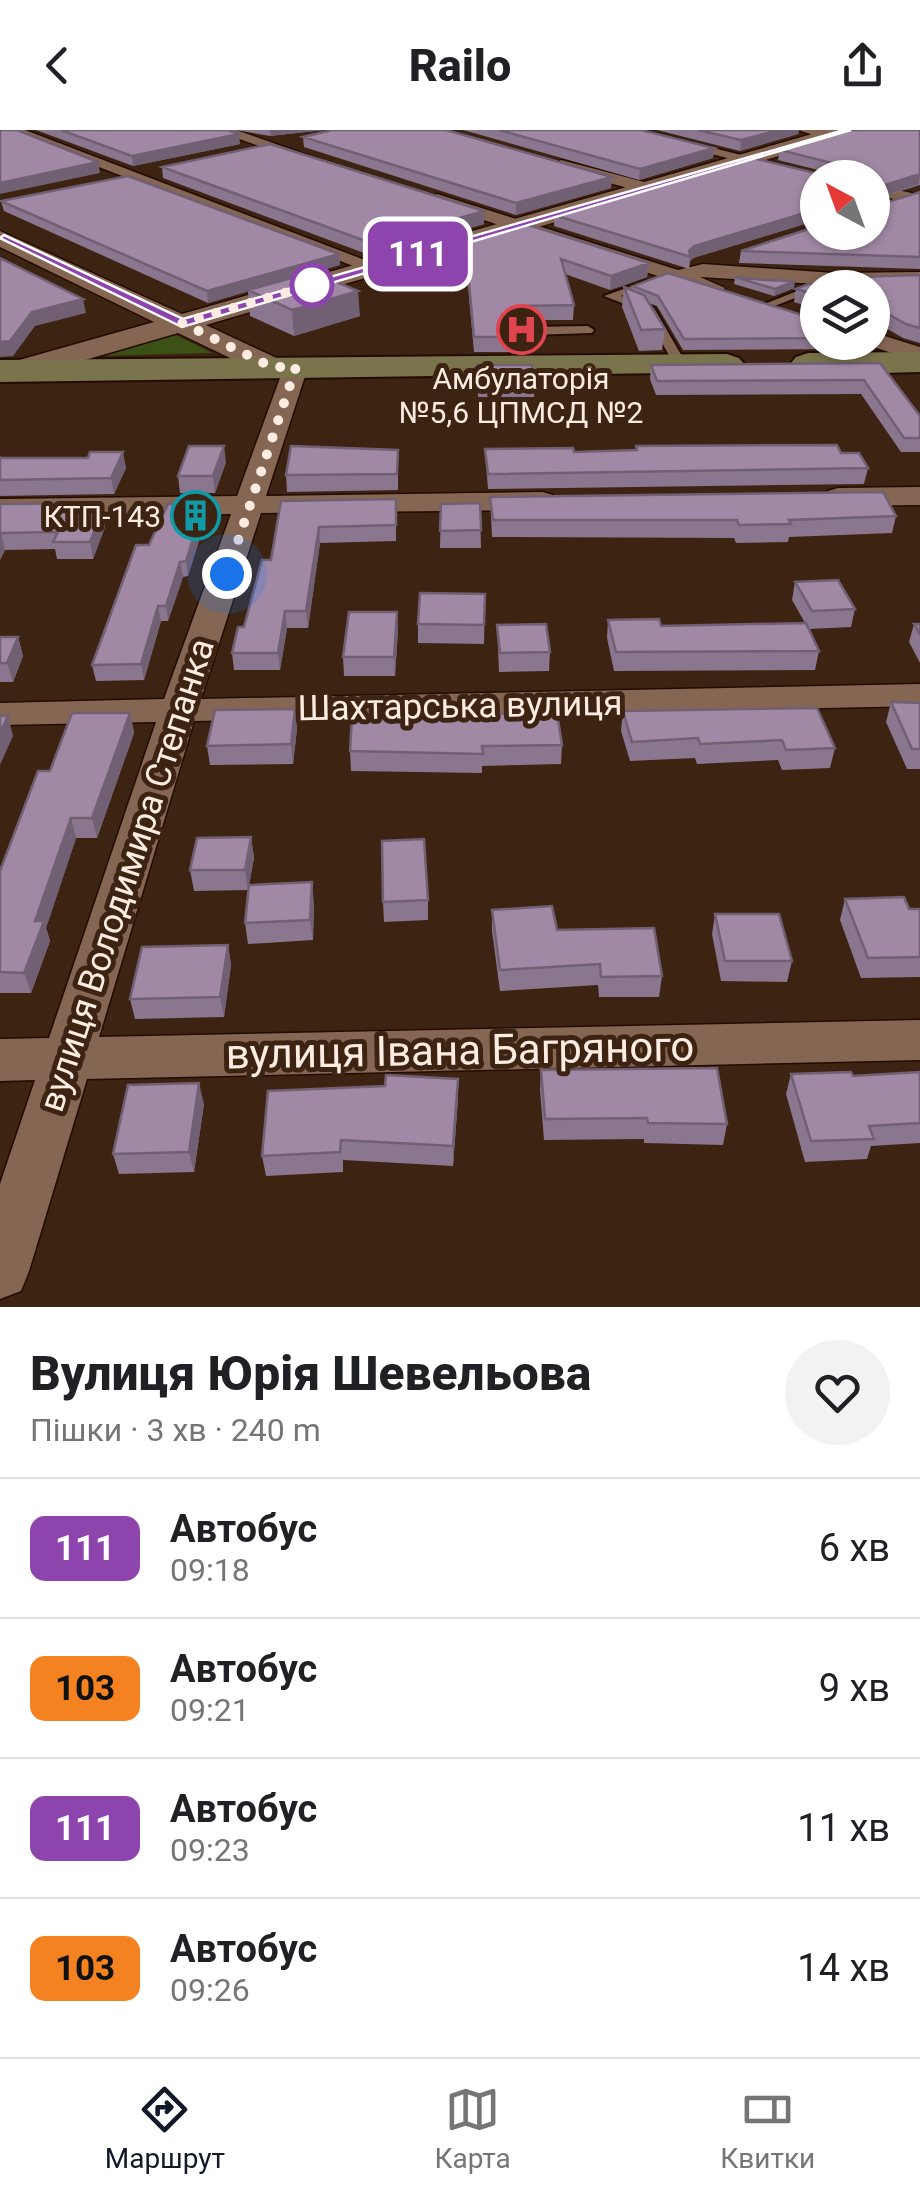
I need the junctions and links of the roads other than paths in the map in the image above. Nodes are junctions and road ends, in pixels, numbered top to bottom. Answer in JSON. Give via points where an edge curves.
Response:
{"nodes":[{"id":1,"x":11,"y":130,"type":"edge"},
{"id":2,"x":221,"y":130,"type":"edge"},
{"id":3,"x":624,"y":130,"type":"edge"},
{"id":4,"x":827,"y":132,"type":"edge"},
{"id":5,"x":310,"y":138,"type":"edge"},
{"id":6,"x":271,"y":146,"type":"junction"},
{"id":7,"x":236,"y":154,"type":"edge"},
{"id":8,"x":746,"y":159,"type":"junction"},
{"id":9,"x":544,"y":160,"type":"edge"},
{"id":10,"x":326,"y":164,"type":"edge"},
{"id":11,"x":165,"y":168,"type":"edge"},
{"id":12,"x":800,"y":172,"type":"edge"},
{"id":13,"x":130,"y":176,"type":"junction"},
{"id":14,"x":93,"y":184,"type":"edge"},
{"id":15,"x":646,"y":188,"type":"junction"},
{"id":16,"x":890,"y":192,"type":"edge"},
{"id":17,"x":417,"y":193,"type":"edge"},
{"id":18,"x":916,"y":197,"type":"edge"},
{"id":19,"x":890,"y":204,"type":"edge"},
{"id":20,"x":519,"y":225,"type":"junction"},
{"id":21,"x":0,"y":238,"type":"edge"},
{"id":22,"x":746,"y":251,"type":"edge"},
{"id":23,"x":374,"y":267,"type":"junction"},
{"id":24,"x":673,"y":275,"type":"junction"},
{"id":25,"x":800,"y":277,"type":"edge"},
{"id":26,"x":890,"y":278,"type":"edge"},
{"id":27,"x":920,"y":278,"type":"edge"},
{"id":28,"x":800,"y":287,"type":"edge"},
{"id":29,"x":749,"y":299,"type":"junction"},
{"id":30,"x":800,"y":316,"type":"edge"},
{"id":31,"x":182,"y":323,"type":"junction"},
{"id":32,"x":588,"y":330,"type":"dead end"},
{"id":33,"x":529,"y":331,"type":"edge"},
{"id":34,"x":547,"y":331,"type":"junction"},
{"id":35,"x":890,"y":346,"type":"edge"},
{"id":36,"x":920,"y":358,"type":"edge"},
{"id":37,"x":681,"y":365,"type":"junction"},
{"id":38,"x":554,"y":366,"type":"junction"},
{"id":39,"x":284,"y":367,"type":"junction"},
{"id":40,"x":8,"y":371,"type":"edge"},
{"id":41,"x":920,"y":496,"type":"edge"},
{"id":42,"x":802,"y":497,"type":"edge"},
{"id":43,"x":566,"y":500,"type":"edge"},
{"id":44,"x":251,"y":504,"type":"junction"},
{"id":45,"x":0,"y":508,"type":"edge"},
{"id":46,"x":920,"y":696,"type":"edge"},
{"id":47,"x":178,"y":712,"type":"junction"},
{"id":48,"x":0,"y":714,"type":"edge"},
{"id":49,"x":920,"y":1040,"type":"edge"},
{"id":50,"x":67,"y":1059,"type":"junction"},
{"id":51,"x":0,"y":1060,"type":"edge"},
{"id":52,"x":0,"y":1271,"type":"edge"}],
"edges":[{"from":1,"to":13,"type":"street"},
{"from":2,"to":6,"type":"street"},
{"from":3,"to":8,"type":"street"},
{"from":4,"to":8,"type":"street"},
{"from":5,"to":6,"type":"street"},
{"from":6,"to":7,"type":"street"},
{"from":6,"to":10,"type":"street"},
{"from":8,"to":12,"type":"street"},
{"from":8,"to":15,"type":"street"},
{"from":9,"to":15,"type":"street"},
{"from":11,"to":13,"type":"street"},
{"from":13,"to":14,"type":"street"},
{"from":13,"to":23,"type":"street"},
{"from":15,"to":20,"type":"street"},
{"from":16,"to":18,"type":"street"},
{"from":17,"to":20,"type":"street"},
{"from":18,"to":19,"type":"street"},
{"from":20,"to":23,"type":"street"},
{"from":20,"to":24,"type":"street"},
{"from":21,"to":31,"type":"street"},
{"from":22,"to":24,"type":"street"},
{"from":23,"to":31,"type":"street"},
{"from":24,"to":25,"type":"street","via":[[703,270]]},
{"from":24,"to":29,"type":"street"},
{"from":24,"to":37,"type":"lane","via":[[610,296],[650,310]]},
{"from":26,"to":27,"type":"street"},
{"from":28,"to":29,"type":"lane"},
{"from":29,"to":30,"type":"street"},
{"from":31,"to":39,"type":"street"},
{"from":31,"to":40,"type":"street"},
{"from":32,"to":34,"type":"lane"},
{"from":33,"to":34,"type":"lane"},
{"from":34,"to":38,"type":"lane"},
{"from":35,"to":36,"type":"street"},
{"from":36,"to":37,"type":"main road"},
{"from":37,"to":38,"type":"main road"},
{"from":38,"to":39,"type":"main road"},
{"from":39,"to":40,"type":"main road"},
{"from":39,"to":44,"type":"street","name":"вулиця Володимира Степанка"},
{"from":41,"to":42,"type":"street"},
{"from":43,"to":44,"type":"street"},
{"from":44,"to":45,"type":"street"},
{"from":44,"to":47,"type":"street","name":"вулиця Володимира Степанка"},
{"from":46,"to":47,"type":"street","name":"Шахтарська вулиця"},
{"from":47,"to":48,"type":"street","name":"Шахтарська вулиця"},
{"from":47,"to":50,"type":"street","name":"вулиця Володимира Степанка"},
{"from":49,"to":50,"type":"street","name":"вулиця Івана Багряного"},
{"from":50,"to":51,"type":"street","name":"вулиця Івана Багряного"},
{"from":50,"to":52,"type":"street","name":"вулиця Володимира Степанка"}]}
